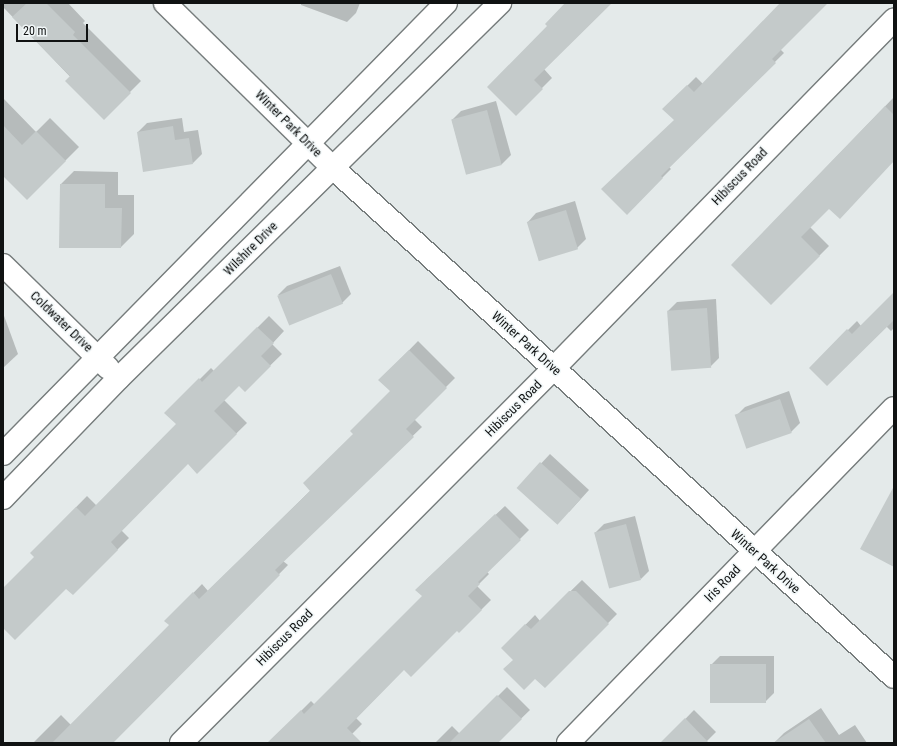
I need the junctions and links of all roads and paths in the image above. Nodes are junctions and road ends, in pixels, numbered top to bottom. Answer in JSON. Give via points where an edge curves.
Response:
{"nodes":[{"id":1,"x":165,"y":3,"type":"edge"},
{"id":2,"x":446,"y":3,"type":"edge"},
{"id":3,"x":500,"y":3,"type":"edge"},
{"id":4,"x":894,"y":19,"type":"edge"},
{"id":5,"x":309,"y":143,"type":"junction"},
{"id":6,"x":333,"y":168,"type":"junction"},
{"id":7,"x":3,"y":265,"type":"edge"},
{"id":8,"x":97,"y":357,"type":"junction"},
{"id":9,"x":554,"y":368,"type":"junction"},
{"id":10,"x":119,"y":378,"type":"junction"},
{"id":11,"x":894,"y":408,"type":"edge"},
{"id":12,"x":3,"y":454,"type":"edge"},
{"id":13,"x":3,"y":498,"type":"edge"},
{"id":14,"x":754,"y":552,"type":"junction"},
{"id":15,"x":894,"y":677,"type":"edge"},
{"id":16,"x":181,"y":743,"type":"edge"},
{"id":17,"x":568,"y":743,"type":"edge"}],
"edges":[{"from":1,"to":5,"type":"street","name":"Winter Park Drive"},
{"from":2,"to":5,"type":"street"},
{"from":3,"to":6,"type":"street","name":"Wilshire Drive"},
{"from":4,"to":9,"type":"street","name":"Hibiscus Road"},
{"from":5,"to":6,"type":"street","name":"Winter Park Drive"},
{"from":5,"to":8,"type":"street"},
{"from":6,"to":9,"type":"street","name":"Winter Park Drive"},
{"from":6,"to":10,"type":"street","name":"Wilshire Drive"},
{"from":7,"to":8,"type":"street","name":"Coldwater Drive"},
{"from":8,"to":10,"type":"street","name":"Coldwater Drive"},
{"from":8,"to":12,"type":"street"},
{"from":9,"to":14,"type":"street","name":"Winter Park Drive"},
{"from":9,"to":16,"type":"street","name":"Hibiscus Road"},
{"from":10,"to":13,"type":"street","name":"Wilshire Drive"},
{"from":11,"to":14,"type":"street","name":"Iris Road"},
{"from":14,"to":15,"type":"street","name":"Winter Park Drive"},
{"from":14,"to":17,"type":"street","name":"Iris Road"}]}
